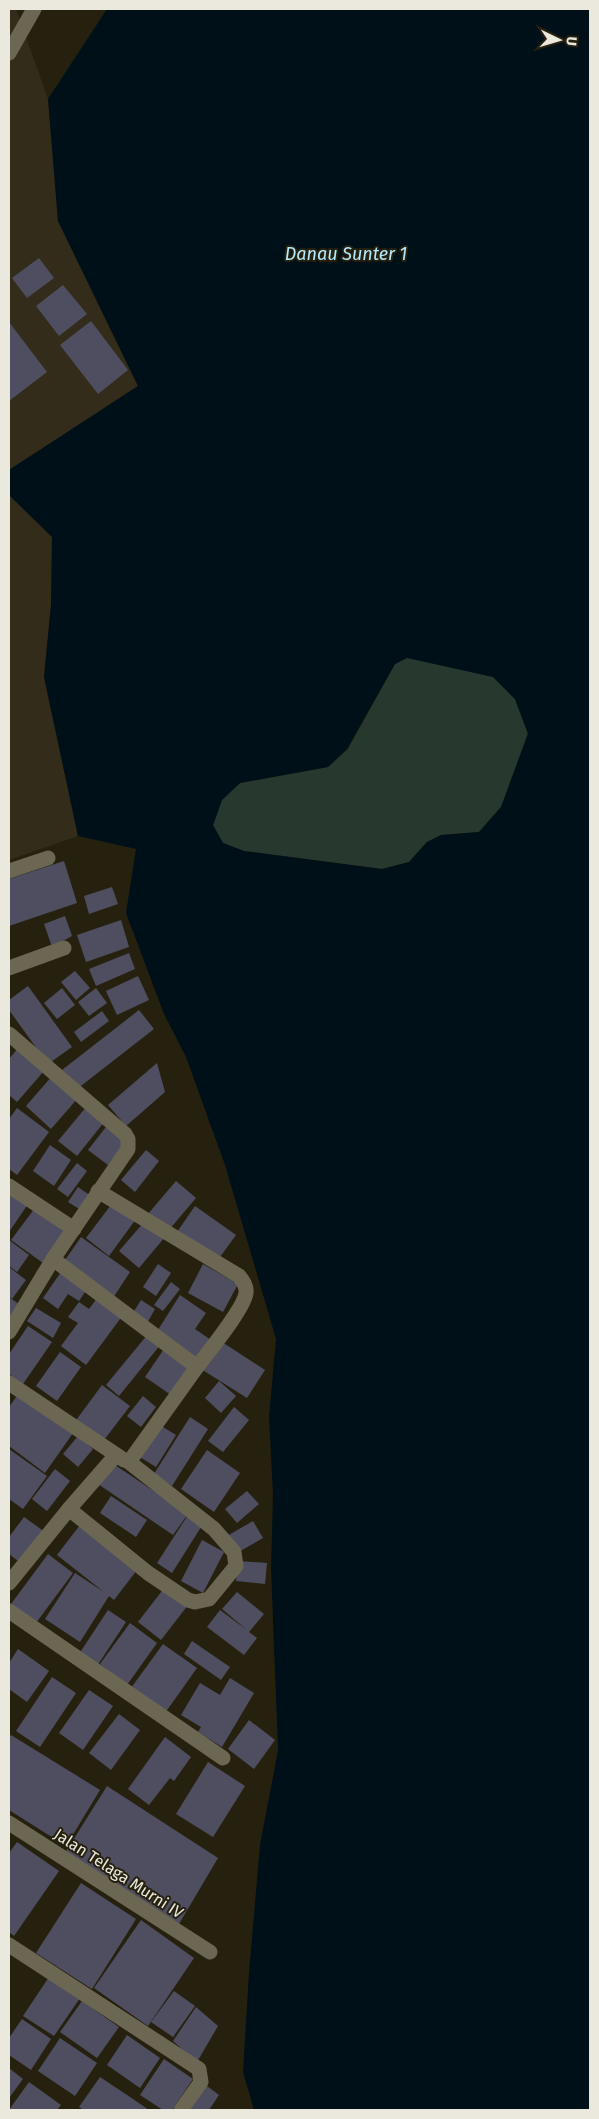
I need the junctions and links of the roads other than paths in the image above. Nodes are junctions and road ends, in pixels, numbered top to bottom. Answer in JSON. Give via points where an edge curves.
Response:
{"nodes":[{"id":1,"x":34,"y":9,"type":"edge"},
{"id":2,"x":9,"y":53,"type":"edge"},
{"id":3,"x":48,"y":858,"type":"dead end"},
{"id":4,"x":9,"y":871,"type":"edge"},
{"id":5,"x":64,"y":948,"type":"dead end"},
{"id":6,"x":9,"y":968,"type":"edge"},
{"id":7,"x":9,"y":1034,"type":"edge"},
{"id":8,"x":9,"y":1186,"type":"edge"},
{"id":9,"x":98,"y":1191,"type":"junction"},
{"id":10,"x":74,"y":1229,"type":"junction"},
{"id":11,"x":53,"y":1259,"type":"junction"},
{"id":12,"x":9,"y":1332,"type":"edge"},
{"id":13,"x":197,"y":1367,"type":"junction"},
{"id":14,"x":9,"y":1383,"type":"edge"},
{"id":15,"x":122,"y":1459,"type":"junction"},
{"id":16,"x":69,"y":1509,"type":"junction"},
{"id":17,"x":9,"y":1583,"type":"edge"},
{"id":18,"x":9,"y":1611,"type":"edge"},
{"id":19,"x":223,"y":1758,"type":"dead end"},
{"id":20,"x":9,"y":1823,"type":"edge"},
{"id":21,"x":9,"y":1945,"type":"edge"},
{"id":22,"x":210,"y":1952,"type":"dead end"},
{"id":23,"x":181,"y":2110,"type":"edge"}],
"edges":[{"from":1,"to":2,"type":"street"},
{"from":3,"to":4,"type":"street"},
{"from":5,"to":6,"type":"street"},
{"from":7,"to":9,"type":"street","via":[[126,1134],[128,1149]]},
{"from":8,"to":10,"type":"street"},
{"from":9,"to":10,"type":"street"},
{"from":9,"to":13,"type":"street","via":[[239,1276],[245,1283],[246,1293],[241,1305]]},
{"from":10,"to":11,"type":"street"},
{"from":11,"to":12,"type":"street"},
{"from":11,"to":13,"type":"street"},
{"from":13,"to":15,"type":"street"},
{"from":14,"to":15,"type":"street"},
{"from":15,"to":16,"type":"street"},
{"from":15,"to":16,"type":"street","via":[[214,1529],[234,1552],[236,1566],[209,1599],[188,1600],[148,1573]]},
{"from":16,"to":17,"type":"street"},
{"from":18,"to":19,"type":"street"},
{"from":20,"to":22,"type":"street","name":"Jalan Telaga Murni IV"},
{"from":21,"to":23,"type":"street","via":[[199,2068],[202,2082]]}]}
